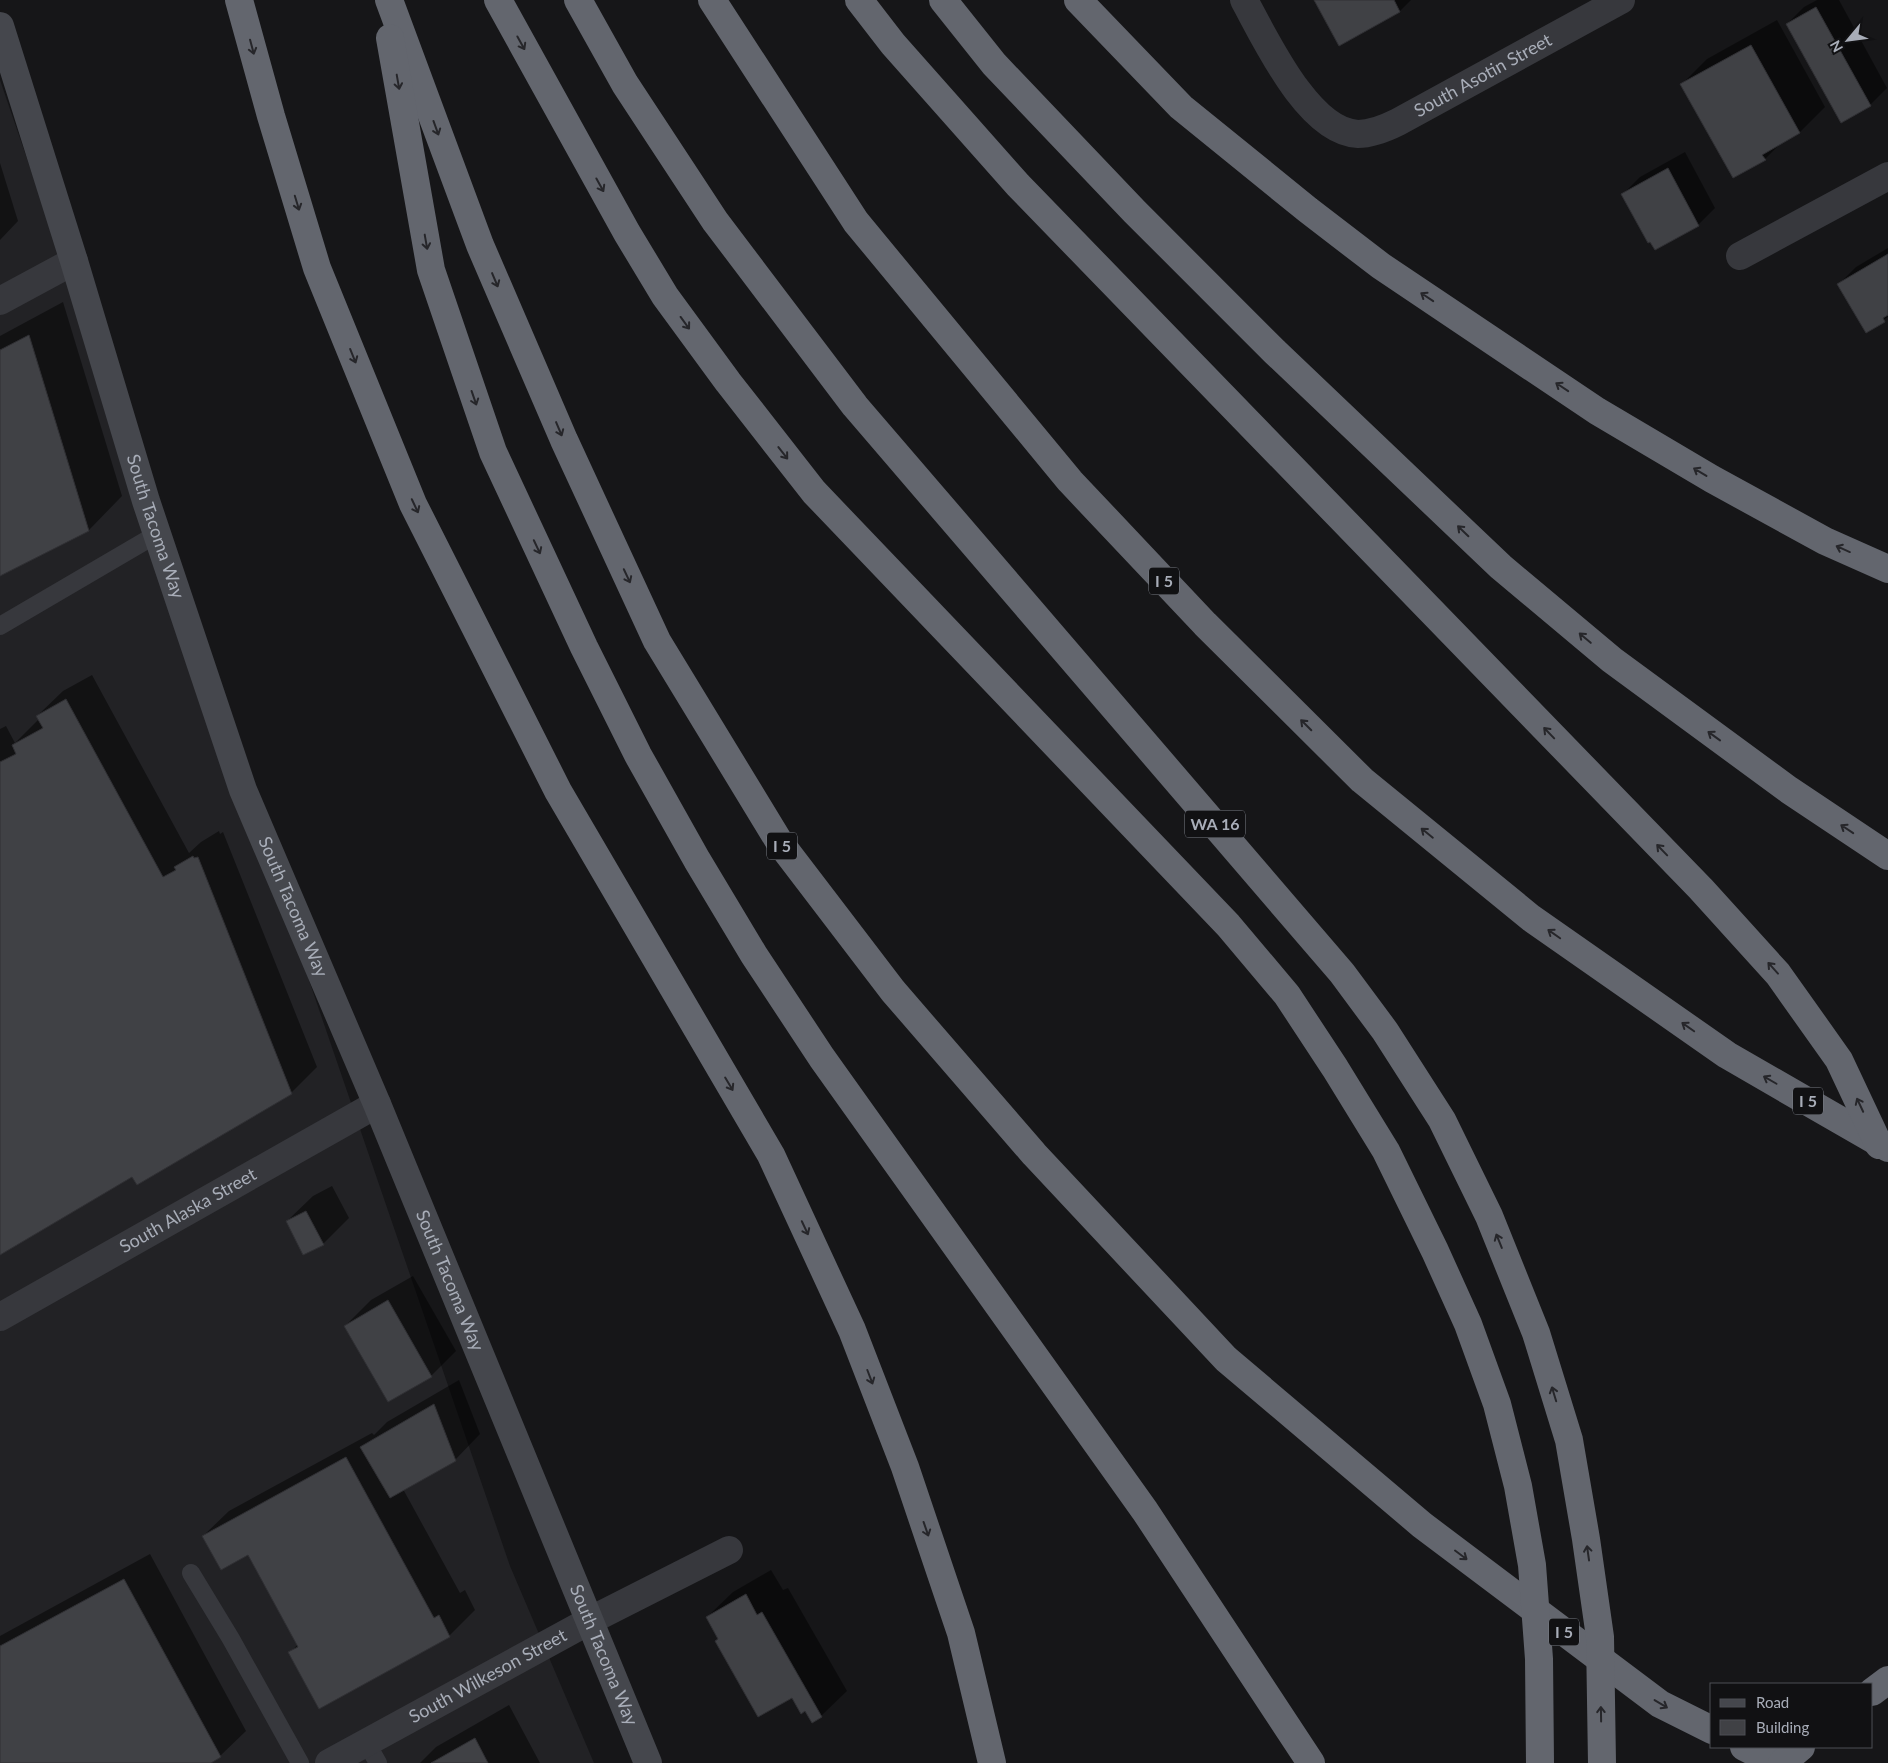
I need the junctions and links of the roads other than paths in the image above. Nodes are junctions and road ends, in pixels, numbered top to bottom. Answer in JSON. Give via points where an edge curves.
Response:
{"nodes":[{"id":1,"x":239,"y":0,"type":"edge"},
{"id":2,"x":384,"y":0,"type":"edge"},
{"id":3,"x":389,"y":0,"type":"edge"},
{"id":4,"x":498,"y":0,"type":"edge"},
{"id":5,"x":578,"y":0,"type":"edge"},
{"id":6,"x":712,"y":0,"type":"edge"},
{"id":7,"x":859,"y":0,"type":"edge"},
{"id":8,"x":942,"y":0,"type":"edge"},
{"id":9,"x":1078,"y":0,"type":"edge"},
{"id":10,"x":1244,"y":0,"type":"edge"},
{"id":11,"x":1621,"y":0,"type":"edge"},
{"id":12,"x":0,"y":26,"type":"edge"},
{"id":13,"x":1888,"y":176,"type":"edge"},
{"id":14,"x":1740,"y":256,"type":"dead end"},
{"id":15,"x":74,"y":261,"type":"junction"},
{"id":16,"x":0,"y":301,"type":"edge"},
{"id":17,"x":157,"y":534,"type":"junction"},
{"id":18,"x":1888,"y":569,"type":"edge"},
{"id":19,"x":0,"y":626,"type":"edge"},
{"id":20,"x":1888,"y":856,"type":"edge"},
{"id":21,"x":377,"y":1104,"type":"junction"},
{"id":22,"x":1888,"y":1148,"type":"edge"},
{"id":23,"x":1888,"y":1165,"type":"edge"},
{"id":24,"x":0,"y":1316,"type":"edge"},
{"id":25,"x":728,"y":1550,"type":"dead end"},
{"id":26,"x":190,"y":1573,"type":"dead end"},
{"id":27,"x":589,"y":1621,"type":"junction"},
{"id":28,"x":1888,"y":1680,"type":"edge"},
{"id":29,"x":1873,"y":1691,"type":"edge"},
{"id":30,"x":1710,"y":1729,"type":"edge"},
{"id":31,"x":1746,"y":1748,"type":"edge"},
{"id":32,"x":1800,"y":1748,"type":"edge"},
{"id":33,"x":372,"y":1753,"type":"edge"},
{"id":34,"x":300,"y":1763,"type":"edge"},
{"id":35,"x":329,"y":1763,"type":"edge"},
{"id":36,"x":648,"y":1763,"type":"edge"},
{"id":37,"x":992,"y":1763,"type":"edge"},
{"id":38,"x":1311,"y":1763,"type":"edge"},
{"id":39,"x":1540,"y":1763,"type":"edge"},
{"id":40,"x":1602,"y":1763,"type":"edge"},
{"id":41,"x":1777,"y":1763,"type":"edge"},
{"id":42,"x":1782,"y":1763,"type":"edge"}],
"edges":[{"from":1,"to":37,"type":"highway","one_way":true,"via":[[317,268],[413,504],[558,792],[771,1155],[852,1330],[905,1467],[961,1633]]},
{"from":2,"to":38,"type":"highway","one_way":true,"via":[[431,270],[474,398],[493,452],[638,755],[754,955],[822,1058],[1145,1511]]},
{"from":3,"to":30,"type":"highway","number":"I 5","one_way":true,"via":[[480,245],[568,449],[657,641],[780,843],[893,991],[1028,1147],[1219,1352],[1422,1525],[1660,1704]]},
{"from":4,"to":39,"type":"highway","one_way":true,"via":[[627,233],[666,296],[728,382],[814,492],[1228,925],[1287,995],[1386,1151],[1468,1324],[1497,1404],[1532,1565],[1539,1659]]},
{"from":40,"to":5,"type":"highway","number":"WA 16","one_way":true,"via":[[1600,1638],[1568,1440],[1532,1324],[1489,1216],[1442,1120],[1386,1031],[1342,973],[855,406],[716,221],[625,84]]},
{"from":22,"to":6,"type":"highway","number":"I 5","one_way":true,"via":[[1728,1055],[1531,918],[1362,780],[1205,624],[1070,482],[856,222]]},
{"from":23,"to":7,"type":"highway","one_way":true,"via":[[1839,1060],[1778,974],[1701,889],[1018,185]]},
{"from":20,"to":8,"type":"highway","one_way":true,"via":[[1789,790],[1612,660],[1501,567],[1275,352],[1135,212],[994,64]]},
{"from":18,"to":9,"type":"highway","one_way":true,"via":[[1825,541],[1605,416],[1381,266],[1181,106]]},
{"from":10,"to":11,"type":"street","name":"South Asotin Street","via":[[1301,96],[1317,114],[1356,134],[1386,128]]},
{"from":12,"to":15,"type":"main road","name":"South Tacoma Way"},
{"from":13,"to":14,"type":"street"},
{"from":15,"to":16,"type":"street"},
{"from":15,"to":17,"type":"main road","name":"South Tacoma Way"},
{"from":17,"to":19,"type":"lane"},
{"from":17,"to":21,"type":"main road","name":"South Tacoma Way","via":[[243,790]]},
{"from":21,"to":24,"type":"street","name":"South Alaska Street"},
{"from":21,"to":27,"type":"main road","name":"South Tacoma Way"},
{"from":25,"to":27,"type":"street","name":"South Wilkeson Street"},
{"from":26,"to":34,"type":"lane"},
{"from":27,"to":33,"type":"street","name":"South Wilkeson Street"},
{"from":27,"to":36,"type":"main road","name":"South Tacoma Way"},
{"from":28,"to":29,"type":"highway"},
{"from":31,"to":41,"type":"highway"},
{"from":32,"to":42,"type":"highway"},
{"from":33,"to":35,"type":"street","name":"South Wilkeson Street"}]}
